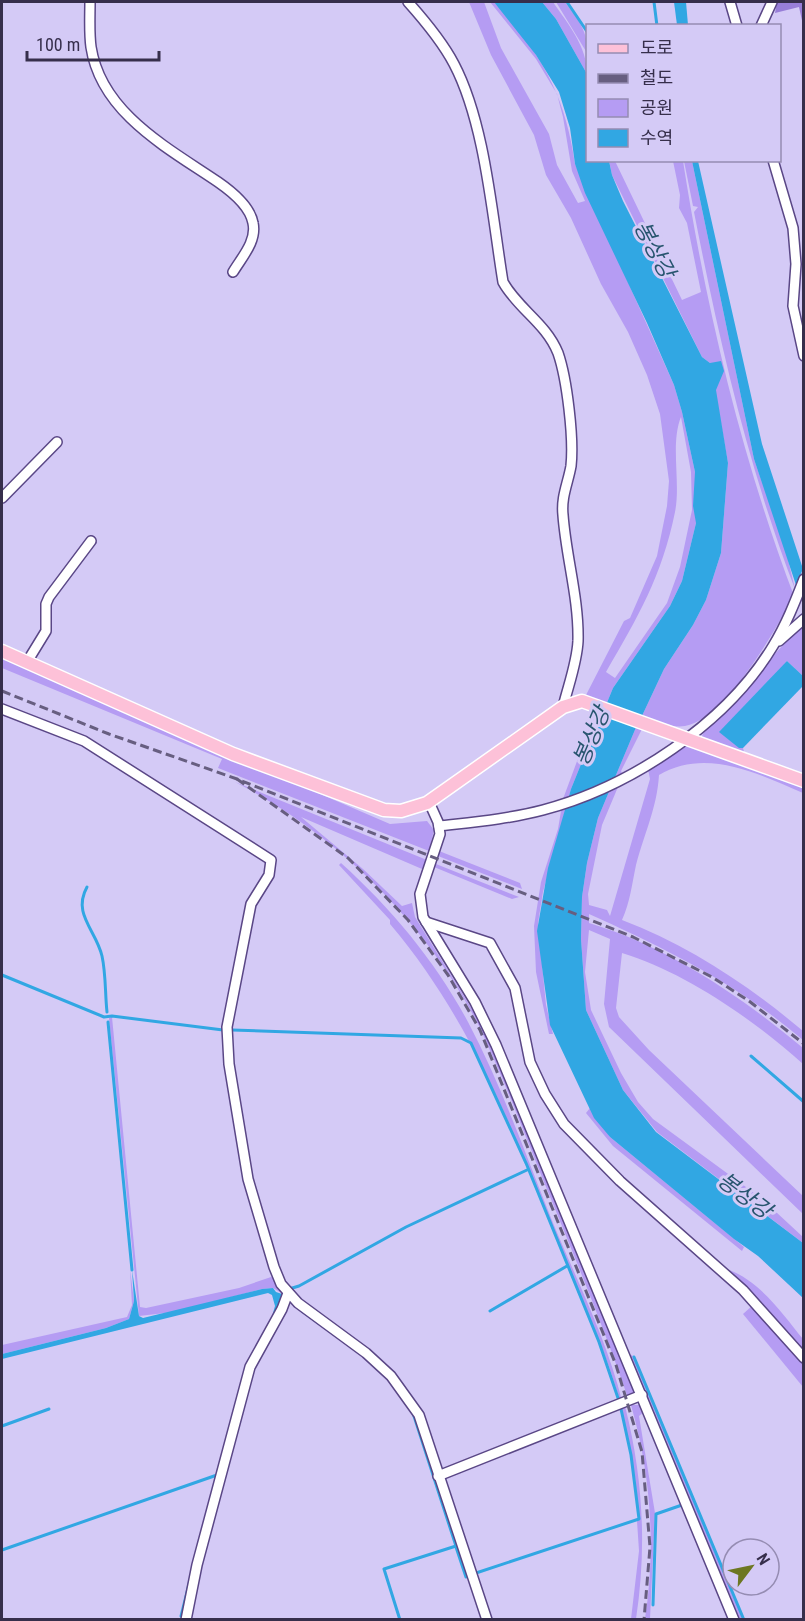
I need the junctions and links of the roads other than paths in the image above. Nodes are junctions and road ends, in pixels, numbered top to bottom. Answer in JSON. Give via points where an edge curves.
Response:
{"nodes":[{"id":1,"x":90,"y":2,"type":"edge"},
{"id":2,"x":408,"y":2,"type":"edge"},
{"id":3,"x":730,"y":2,"type":"edge"},
{"id":4,"x":772,"y":2,"type":"edge"},
{"id":5,"x":736,"y":24,"type":"edge"},
{"id":6,"x":762,"y":24,"type":"edge"},
{"id":7,"x":774,"y":162,"type":"edge"},
{"id":8,"x":804,"y":219,"type":"edge"},
{"id":9,"x":792,"y":221,"type":"junction"},
{"id":10,"x":233,"y":272,"type":"dead end"},
{"id":11,"x":804,"y":356,"type":"edge"},
{"id":12,"x":57,"y":442,"type":"dead end"},
{"id":13,"x":2,"y":498,"type":"edge"},
{"id":14,"x":92,"y":541,"type":"dead end"},
{"id":15,"x":804,"y":579,"type":"edge"},
{"id":16,"x":804,"y":619,"type":"edge"},
{"id":17,"x":772,"y":647,"type":"junction"},
{"id":18,"x":2,"y":651,"type":"edge"},
{"id":19,"x":27,"y":662,"type":"junction"},
{"id":20,"x":563,"y":707,"type":"junction"},
{"id":21,"x":2,"y":709,"type":"edge"},
{"id":22,"x":688,"y":740,"type":"junction"},
{"id":23,"x":804,"y":781,"type":"edge"},
{"id":24,"x":429,"y":802,"type":"junction"},
{"id":25,"x":439,"y":826,"type":"junction"},
{"id":26,"x":426,"y":922,"type":"junction"},
{"id":27,"x":288,"y":1293,"type":"junction"},
{"id":28,"x":804,"y":1358,"type":"edge"},
{"id":29,"x":642,"y":1395,"type":"junction"},
{"id":30,"x":438,"y":1476,"type":"junction"},
{"id":31,"x":186,"y":1620,"type":"edge"},
{"id":32,"x":487,"y":1620,"type":"edge"},
{"id":33,"x":734,"y":1620,"type":"edge"}],
"edges":[{"from":1,"to":10,"type":"street","via":[[95,62],[126,116],[229,190],[248,211],[253,221],[251,244]]},
{"from":2,"to":20,"type":"street","via":[[455,64],[480,145],[503,282],[544,327],[557,352],[567,389],[571,465],[562,514],[578,632]]},
{"from":3,"to":5,"type":"street"},
{"from":4,"to":6,"type":"street"},
{"from":7,"to":9,"type":"street"},
{"from":8,"to":9,"type":"street"},
{"from":9,"to":11,"type":"street","via":[[796,264],[793,306]]},
{"from":12,"to":13,"type":"street"},
{"from":14,"to":19,"type":"street","via":[[49,597],[46,631]]},
{"from":15,"to":17,"type":"street"},
{"from":16,"to":17,"type":"street"},
{"from":17,"to":22,"type":"street","via":[[730,698]]},
{"from":18,"to":19,"type":"main road"},
{"from":19,"to":24,"type":"main road","via":[[233,753],[384,810],[407,810]]},
{"from":20,"to":22,"type":"main road","via":[[588,702]]},
{"from":20,"to":24,"type":"main road"},
{"from":21,"to":27,"type":"street","via":[[84,741],[271,861],[269,875],[250,904],[227,1027],[229,1064],[248,1179],[274,1267]]},
{"from":22,"to":23,"type":"main road"},
{"from":22,"to":25,"type":"street","via":[[619,780],[563,803],[510,817]]},
{"from":24,"to":25,"type":"street"},
{"from":25,"to":26,"type":"street","via":[[437,847],[420,894]]},
{"from":26,"to":28,"type":"street","via":[[490,943],[515,988],[530,1062],[564,1124],[620,1181],[743,1290]]},
{"from":26,"to":29,"type":"street","via":[[475,1002],[496,1045]]},
{"from":27,"to":30,"type":"street","via":[[366,1353],[402,1388],[419,1415]]},
{"from":27,"to":31,"type":"street","via":[[250,1367]]},
{"from":29,"to":30,"type":"street"},
{"from":29,"to":33,"type":"street"},
{"from":30,"to":32,"type":"street"}]}
